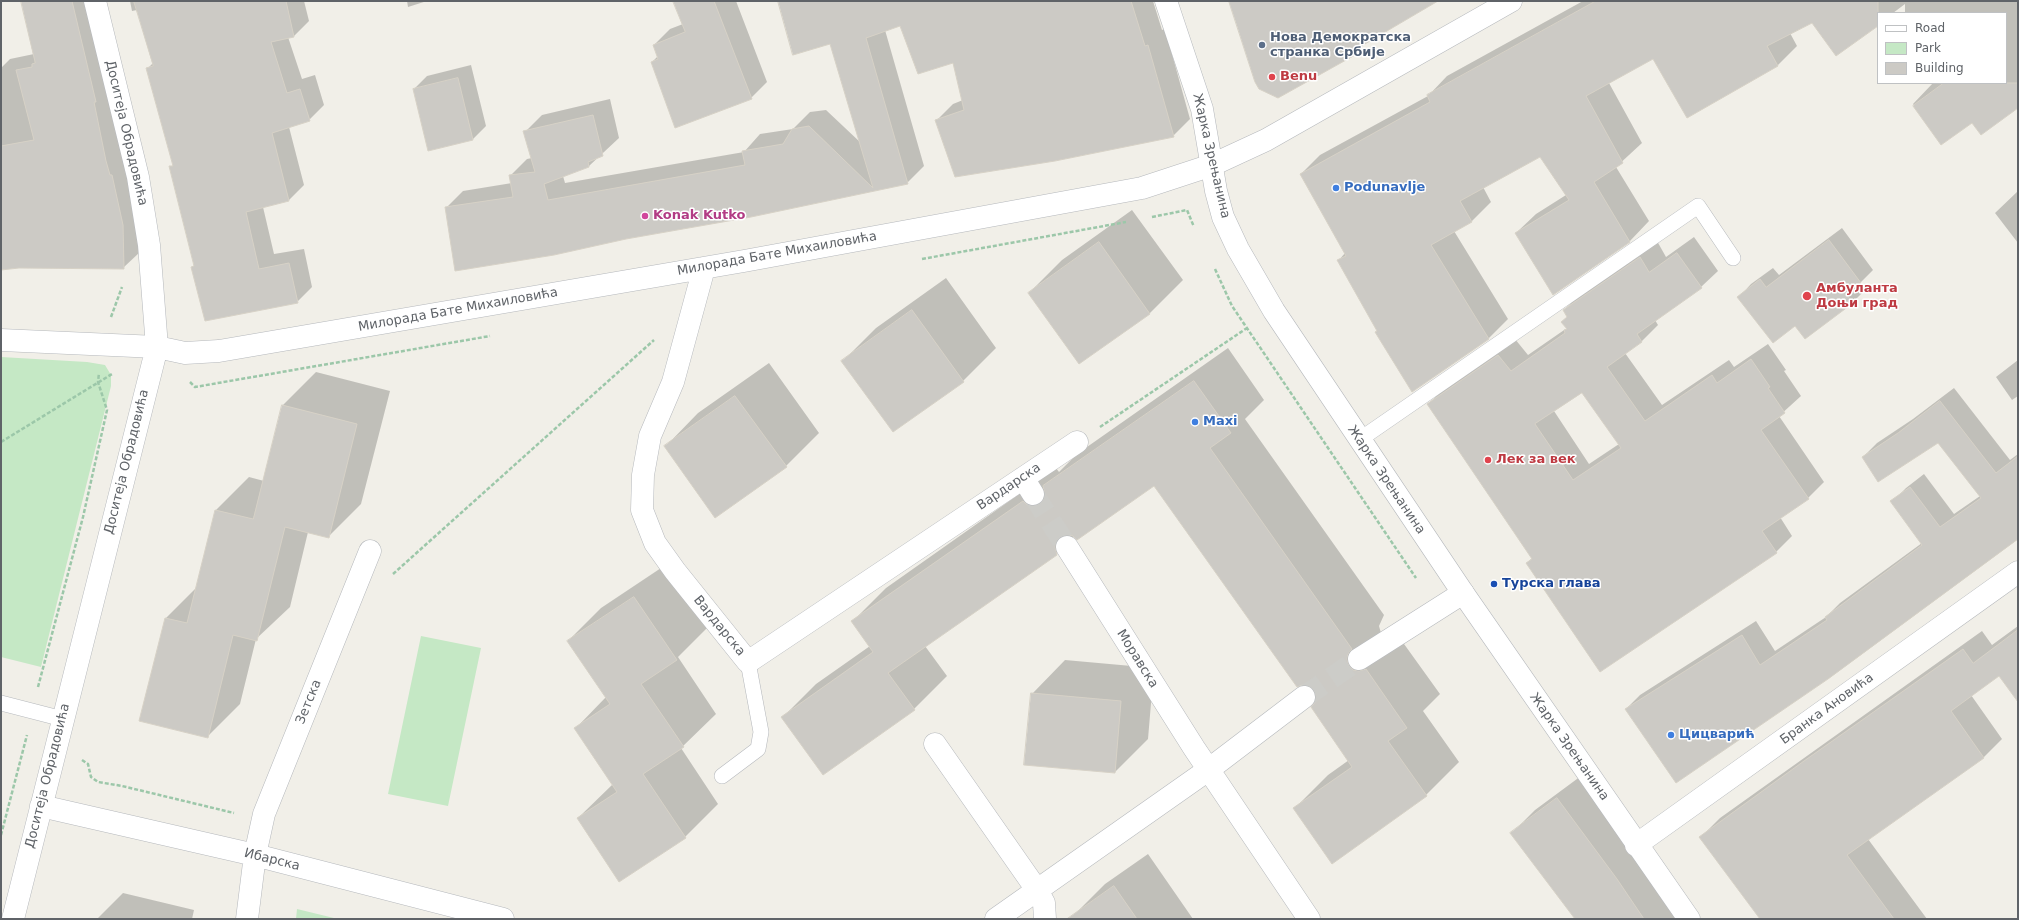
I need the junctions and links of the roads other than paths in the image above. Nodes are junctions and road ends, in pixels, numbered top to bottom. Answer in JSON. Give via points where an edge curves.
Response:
{"nodes":[{"id":1,"x":95,"y":1,"type":"edge"},
{"id":2,"x":1166,"y":1,"type":"edge"},
{"id":3,"x":1511,"y":1,"type":"edge"},
{"id":4,"x":1212,"y":165,"type":"junction"},
{"id":5,"x":1733,"y":258,"type":"dead end"},
{"id":6,"x":704,"y":268,"type":"junction"},
{"id":7,"x":1,"y":340,"type":"edge"},
{"id":8,"x":157,"y":346,"type":"junction"},
{"id":9,"x":1359,"y":440,"type":"junction"},
{"id":10,"x":1077,"y":442,"type":"road end"},
{"id":11,"x":1067,"y":547,"type":"tunnel mouth"},
{"id":12,"x":370,"y":551,"type":"dead end"},
{"id":13,"x":2018,"y":572,"type":"edge"},
{"id":14,"x":1463,"y":593,"type":"junction"},
{"id":15,"x":1359,"y":659,"type":"tunnel mouth"},
{"id":16,"x":748,"y":662,"type":"junction"},
{"id":17,"x":1304,"y":697,"type":"tunnel mouth"},
{"id":18,"x":1,"y":703,"type":"edge"},
{"id":19,"x":63,"y":719,"type":"junction"},
{"id":20,"x":935,"y":744,"type":"dead end"},
{"id":21,"x":1208,"y":770,"type":"junction"},
{"id":22,"x":722,"y":776,"type":"dead end"},
{"id":23,"x":41,"y":806,"type":"junction"},
{"id":24,"x":1636,"y":845,"type":"junction"},
{"id":25,"x":255,"y":856,"type":"junction"},
{"id":26,"x":1037,"y":890,"type":"junction"},
{"id":27,"x":13,"y":919,"type":"edge"},
{"id":28,"x":247,"y":919,"type":"edge"},
{"id":29,"x":503,"y":919,"type":"edge"},
{"id":30,"x":996,"y":919,"type":"edge"},
{"id":31,"x":1045,"y":919,"type":"edge"},
{"id":32,"x":1309,"y":919,"type":"edge"},
{"id":33,"x":1689,"y":919,"type":"edge"}],
"edges":[{"from":1,"to":8,"type":"street","name":"Доситеја Обрадовића","via":[[138,177],[149,245]]},
{"from":2,"to":4,"type":"street","name":"Жарка Зрењанина","via":[[1202,109]]},
{"from":3,"to":4,"type":"street","name":"Милорада Бате Михаиловића","via":[[1266,140]]},
{"from":4,"to":6,"type":"street","name":"Милорада Бате Михаиловића","via":[[1142,188]]},
{"from":4,"to":9,"type":"street","name":"Жарка Зрењанина","via":[[1223,217],[1238,249],[1274,311]]},
{"from":5,"to":9,"type":"lane","via":[[1698,206]]},
{"from":6,"to":8,"type":"street","name":"Милорада Бате Михаиловића","via":[[219,351],[185,353]]},
{"from":6,"to":16,"type":"street","name":"Вардарска","via":[[673,382],[650,436],[643,475],[642,510],[655,544]]},
{"from":7,"to":8,"type":"street","name":"Милорада Бате Михаиловића"},
{"from":8,"to":19,"type":"street","name":"Доситеја Обрадовића"},
{"from":9,"to":14,"type":"street","name":"Жарка Зрењанина"},
{"from":10,"to":16,"type":"street","name":"Вардарска","via":[[1028,486]]},
{"from":11,"to":21,"type":"street","name":"Моравска"},
{"from":12,"to":25,"type":"street","name":"Зетска","via":[[264,814]]},
{"from":13,"to":24,"type":"street","name":"Бранка Ановића"},
{"from":14,"to":15,"type":"street"},
{"from":14,"to":24,"type":"street","name":"Жарка Зрењанина"},
{"from":16,"to":22,"type":"lane","via":[[761,740],[758,749]]},
{"from":17,"to":21,"type":"street"},
{"from":18,"to":19,"type":"lane"},
{"from":19,"to":23,"type":"street","name":"Доситеја Обрадовића"},
{"from":20,"to":26,"type":"street"},
{"from":21,"to":26,"type":"street"},
{"from":21,"to":32,"type":"street","name":"Моравска"},
{"from":23,"to":25,"type":"street","name":"Ибарска"},
{"from":23,"to":27,"type":"street","name":"Доситеја Обрадовића"},
{"from":24,"to":33,"type":"street","name":"Жарка Зрењанина"},
{"from":25,"to":28,"type":"street","name":"Зетска"},
{"from":25,"to":29,"type":"street","name":"Ибарска"},
{"from":26,"to":30,"type":"street"},
{"from":26,"to":31,"type":"street","via":[[1044,903]]}]}
